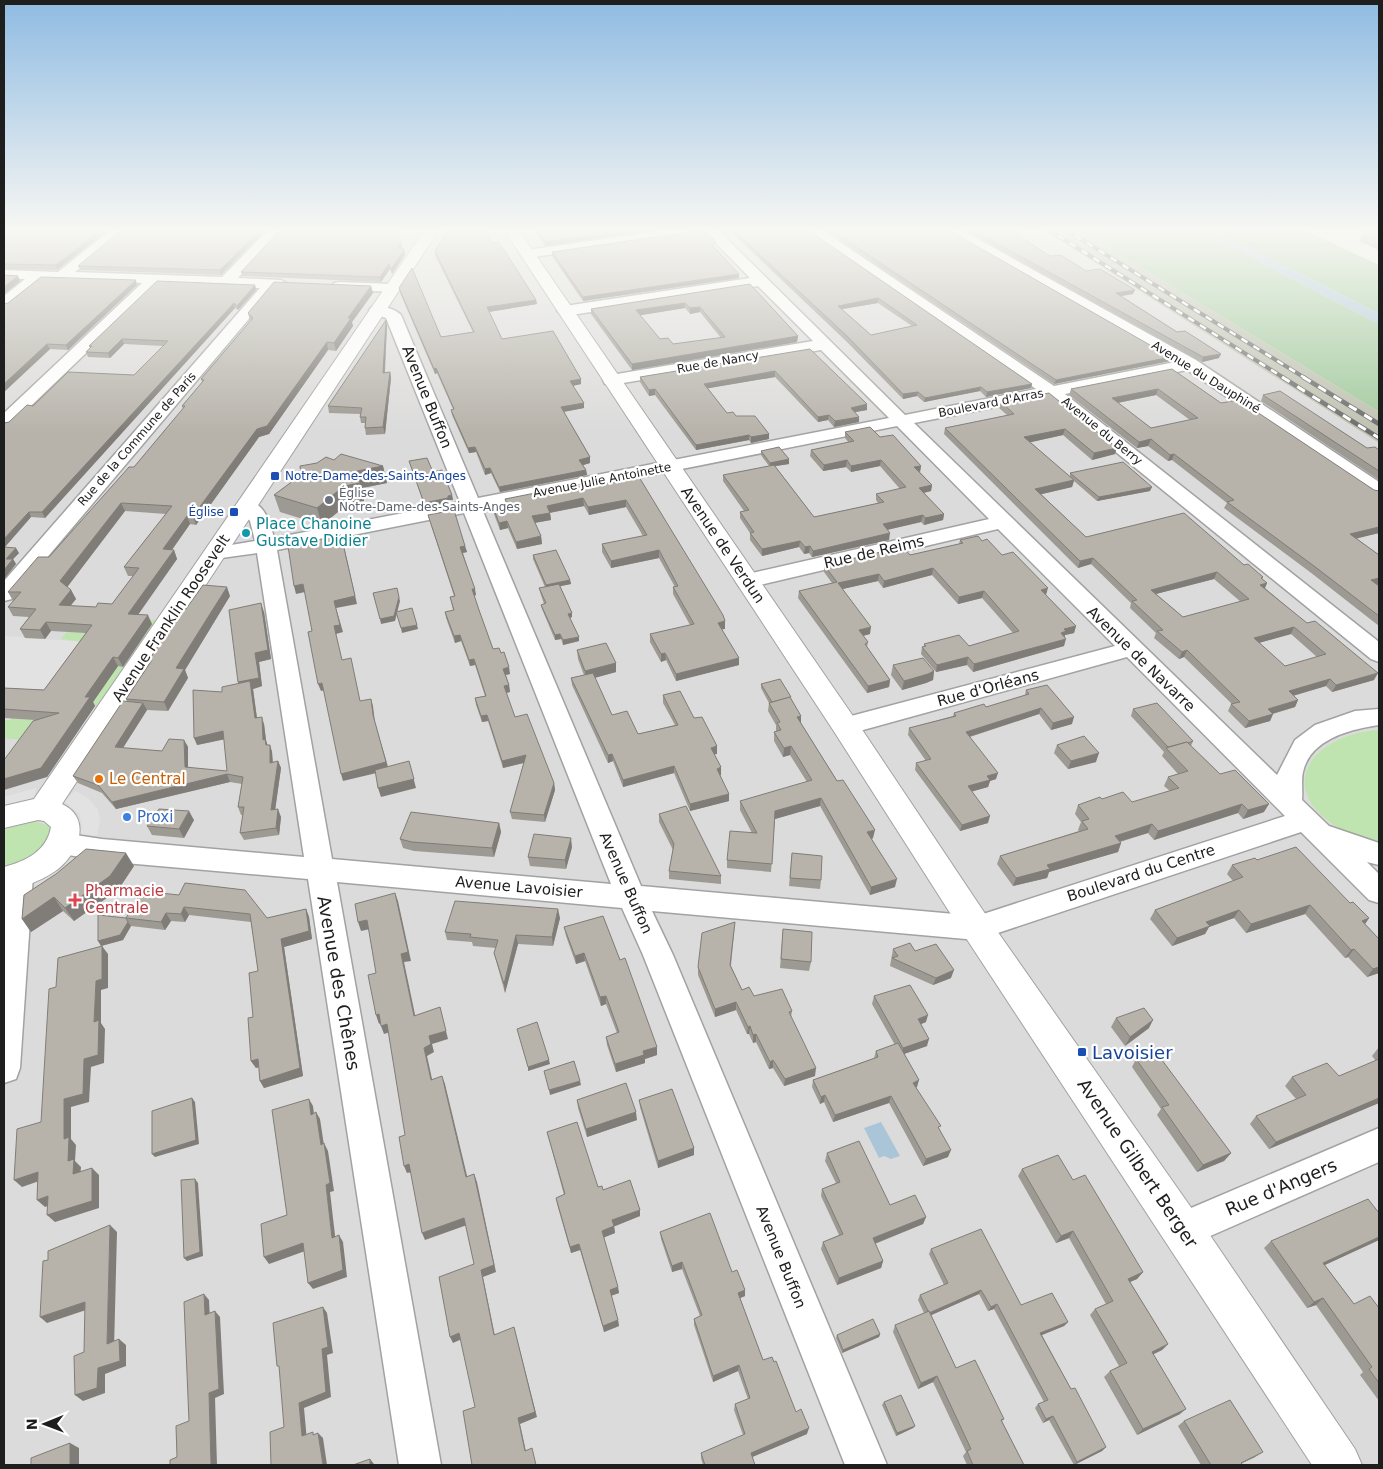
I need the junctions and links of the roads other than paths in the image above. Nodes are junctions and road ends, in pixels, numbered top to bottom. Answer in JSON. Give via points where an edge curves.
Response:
{"nodes":[{"id":1,"x":137,"y":297,"type":"edge"},
{"id":2,"x":260,"y":297,"type":"edge"},
{"id":3,"x":387,"y":297,"type":"edge"},
{"id":4,"x":555,"y":297,"type":"edge"},
{"id":5,"x":660,"y":297,"type":"edge"},
{"id":6,"x":778,"y":297,"type":"edge"},
{"id":7,"x":911,"y":297,"type":"edge"},
{"id":8,"x":1070,"y":297,"type":"edge"},
{"id":9,"x":377,"y":310,"type":"junction"},
{"id":10,"x":565,"y":311,"type":"junction"},
{"id":11,"x":825,"y":344,"type":"junction"},
{"id":12,"x":1190,"y":364,"type":"junction"},
{"id":13,"x":611,"y":380,"type":"junction"},
{"id":14,"x":1051,"y":391,"type":"junction"},
{"id":15,"x":901,"y":421,"type":"junction"},
{"id":16,"x":4,"y":422,"type":"edge"},
{"id":17,"x":694,"y":462,"type":"joint"},
{"id":18,"x":669,"y":466,"type":"junction"},
{"id":19,"x":1379,"y":491,"type":"edge"},
{"id":20,"x":247,"y":506,"type":"junction"},
{"id":21,"x":471,"y":506,"type":"junction"},
{"id":22,"x":1002,"y":522,"type":"junction"},
{"id":23,"x":266,"y":546,"type":"junction"},
{"id":24,"x":214,"y":553,"type":"junction"},
{"id":25,"x":747,"y":581,"type":"junction"},
{"id":26,"x":4,"y":594,"type":"edge"},
{"id":27,"x":1130,"y":649,"type":"junction"},
{"id":28,"x":1379,"y":654,"type":"edge"},
{"id":29,"x":1379,"y":717,"type":"edge"},
{"id":30,"x":845,"y":726,"type":"junction"},
{"id":31,"x":43,"y":809,"type":"junction"},
{"id":32,"x":4,"y":817,"type":"edge"},
{"id":33,"x":1304,"y":818,"type":"junction"},
{"id":34,"x":62,"y":844,"type":"junction"},
{"id":35,"x":1379,"y":854,"type":"edge"},
{"id":36,"x":934,"y":864,"type":"joint"},
{"id":37,"x":319,"y":869,"type":"junction"},
{"id":38,"x":11,"y":877,"type":"edge"},
{"id":39,"x":1379,"y":892,"type":"edge"},
{"id":40,"x":631,"y":897,"type":"junction"},
{"id":41,"x":976,"y":928,"type":"junction"},
{"id":42,"x":4,"y":1068,"type":"edge"},
{"id":43,"x":1379,"y":1145,"type":"edge"},
{"id":44,"x":1183,"y":1230,"type":"junction"},
{"id":45,"x":420,"y":1465,"type":"edge"},
{"id":46,"x":866,"y":1465,"type":"edge"},
{"id":47,"x":1339,"y":1465,"type":"edge"}],
"edges":[{"from":1,"to":16,"type":"street"},
{"from":2,"to":26,"type":"street","name":"Rue de la Commune de Paris"},
{"from":3,"to":9,"type":"street","name":"Avenue Franklin Roosevelt"},
{"from":4,"to":10,"type":"street","name":"Avenue de Verdun"},
{"from":5,"to":10,"type":"street"},
{"from":6,"to":11,"type":"street","name":"Avenue de Navarre"},
{"from":7,"to":14,"type":"street","name":"Avenue du Berry"},
{"from":8,"to":12,"type":"street","name":"Avenue du Dauphiné"},
{"from":9,"to":20,"type":"street","name":"Avenue Franklin Roosevelt"},
{"from":9,"to":21,"type":"street","name":"Avenue Buffon","via":[[393,316]]},
{"from":10,"to":13,"type":"street","name":"Avenue de Verdun"},
{"from":11,"to":13,"type":"street","name":"Rue de Nancy"},
{"from":11,"to":15,"type":"street","name":"Avenue de Navarre"},
{"from":12,"to":14,"type":"street","name":"Boulevard d'Arras"},
{"from":12,"to":19,"type":"street","name":"Avenue du Dauphiné"},
{"from":13,"to":18,"type":"street","name":"Avenue de Verdun"},
{"from":14,"to":15,"type":"street","name":"Boulevard d'Arras"},
{"from":14,"to":28,"type":"street","name":"Avenue du Berry"},
{"from":15,"to":17,"type":"street","name":"Boulevard d'Arras"},
{"from":15,"to":22,"type":"street","name":"Avenue de Navarre"},
{"from":17,"to":18,"type":"street","name":"Avenue Julie Antoinette"},
{"from":18,"to":21,"type":"street","name":"Avenue Julie Antoinette"},
{"from":18,"to":25,"type":"street","name":"Avenue de Verdun"},
{"from":20,"to":23,"type":"street","name":"Avenue des Chênes","via":[[260,520]]},
{"from":20,"to":24,"type":"street","name":"Avenue Franklin Roosevelt"},
{"from":21,"to":23,"type":"street","name":"Avenue Julie Antoinette"},
{"from":21,"to":40,"type":"street","name":"Avenue Buffon"},
{"from":22,"to":25,"type":"street","name":"Rue de Reims"},
{"from":22,"to":27,"type":"street","name":"Avenue de Navarre"},
{"from":23,"to":24,"type":"street","name":"Avenue Julie Antoinette"},
{"from":23,"to":37,"type":"street","name":"Avenue des Chênes"},
{"from":24,"to":31,"type":"street","name":"Avenue Franklin Roosevelt"},
{"from":25,"to":30,"type":"street","name":"Avenue de Verdun"},
{"from":27,"to":30,"type":"street","name":"Rue d'Orléans"},
{"from":27,"to":33,"type":"street","name":"Avenue de Navarre"},
{"from":29,"to":33,"type":"street","via":[[1355,720],[1324,731],[1304,746],[1290,771]]},
{"from":30,"to":36,"type":"street","name":"Avenue de Verdun"},
{"from":31,"to":32,"type":"street"},
{"from":31,"to":34,"type":"street","via":[[62,817],[66,825]]},
{"from":33,"to":35,"type":"street","via":[[1365,851]]},
{"from":33,"to":39,"type":"street","name":"Avenue de Navarre"},
{"from":33,"to":41,"type":"street","name":"Boulevard du Centre"},
{"from":34,"to":37,"type":"street","name":"Avenue Lavoisier"},
{"from":34,"to":38,"type":"street","via":[[45,863]]},
{"from":36,"to":41,"type":"street","name":"Avenue Gilbert Berger"},
{"from":37,"to":40,"type":"street","name":"Avenue Lavoisier"},
{"from":37,"to":45,"type":"street","name":"Avenue des Chênes"},
{"from":38,"to":42,"type":"street"},
{"from":40,"to":41,"type":"street","name":"Avenue Lavoisier"},
{"from":40,"to":46,"type":"street","name":"Avenue Buffon","via":[[658,955]]},
{"from":41,"to":44,"type":"street","name":"Avenue Gilbert Berger"},
{"from":43,"to":44,"type":"street","name":"Rue d'Angers"},
{"from":44,"to":47,"type":"street","name":"Avenue Gilbert Berger"}]}
